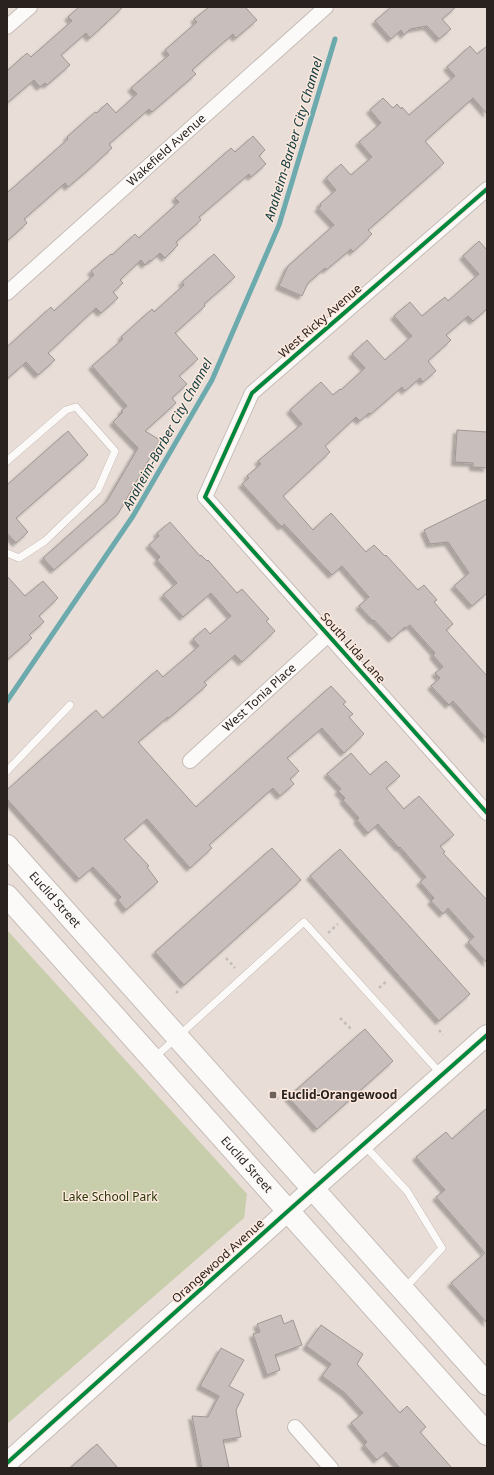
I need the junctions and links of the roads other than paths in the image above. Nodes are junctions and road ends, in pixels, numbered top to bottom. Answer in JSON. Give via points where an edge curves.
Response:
{"nodes":[{"id":1,"x":30,"y":7,"type":"edge"},
{"id":2,"x":326,"y":7,"type":"edge"},
{"id":3,"x":7,"y":27,"type":"edge"},
{"id":4,"x":487,"y":189,"type":"edge"},
{"id":5,"x":7,"y":293,"type":"edge"},
{"id":6,"x":7,"y":461,"type":"edge"},
{"id":7,"x":205,"y":497,"type":"joint"},
{"id":8,"x":7,"y":553,"type":"edge"},
{"id":9,"x":328,"y":635,"type":"junction"},
{"id":10,"x":70,"y":705,"type":"dead end"},
{"id":11,"x":190,"y":761,"type":"dead end"},
{"id":12,"x":7,"y":771,"type":"edge"},
{"id":13,"x":487,"y":813,"type":"edge"},
{"id":14,"x":7,"y":846,"type":"edge"},
{"id":15,"x":7,"y":896,"type":"edge"},
{"id":16,"x":487,"y":1035,"type":"edge"},
{"id":17,"x":177,"y":1036,"type":"junction"},
{"id":18,"x":153,"y":1059,"type":"junction"},
{"id":19,"x":443,"y":1075,"type":"junction"},
{"id":20,"x":364,"y":1145,"type":"junction"},
{"id":21,"x":314,"y":1189,"type":"junction"},
{"id":22,"x":288,"y":1211,"type":"junction"},
{"id":23,"x":403,"y":1290,"type":"junction"},
{"id":24,"x":487,"y":1384,"type":"edge"},
{"id":25,"x":295,"y":1427,"type":"dead end"},
{"id":26,"x":487,"y":1434,"type":"edge"},
{"id":27,"x":10,"y":1464,"type":"edge"},
{"id":28,"x":331,"y":1468,"type":"edge"}],
"edges":[{"from":1,"to":3,"type":"street"},
{"from":2,"to":5,"type":"street","name":"Wakefield Avenue"},
{"from":4,"to":7,"type":"street","name":"West Ricky Avenue","via":[[252,393]]},
{"from":6,"to":8,"type":"lane","via":[[66,410],[76,407],[115,451],[98,490],[46,541],[19,558]]},
{"from":7,"to":9,"type":"street","name":"South Lida Lane"},
{"from":9,"to":11,"type":"street","name":"West Tonia Place"},
{"from":9,"to":13,"type":"street","name":"South Lida Lane"},
{"from":10,"to":12,"type":"lane"},
{"from":14,"to":17,"type":"main road","name":"Euclid Street"},
{"from":15,"to":18,"type":"main road","name":"Euclid Street"},
{"from":16,"to":19,"type":"main road","name":"Orangewood Avenue"},
{"from":17,"to":18,"type":"lane"},
{"from":17,"to":19,"type":"lane","via":[[304,922]]},
{"from":17,"to":21,"type":"main road","name":"Euclid Street"},
{"from":18,"to":22,"type":"main road","name":"Euclid Street"},
{"from":19,"to":20,"type":"main road","name":"Orangewood Avenue"},
{"from":20,"to":21,"type":"main road","name":"Orangewood Avenue"},
{"from":20,"to":23,"type":"lane","via":[[407,1190],[442,1248]]},
{"from":21,"to":22,"type":"main road","name":"Orangewood Avenue"},
{"from":21,"to":23,"type":"main road","name":"Euclid Street"},
{"from":22,"to":26,"type":"main road","name":"Euclid Street"},
{"from":22,"to":27,"type":"main road","name":"Orangewood Avenue"},
{"from":23,"to":24,"type":"main road","name":"Euclid Street"},
{"from":25,"to":28,"type":"street"}]}
